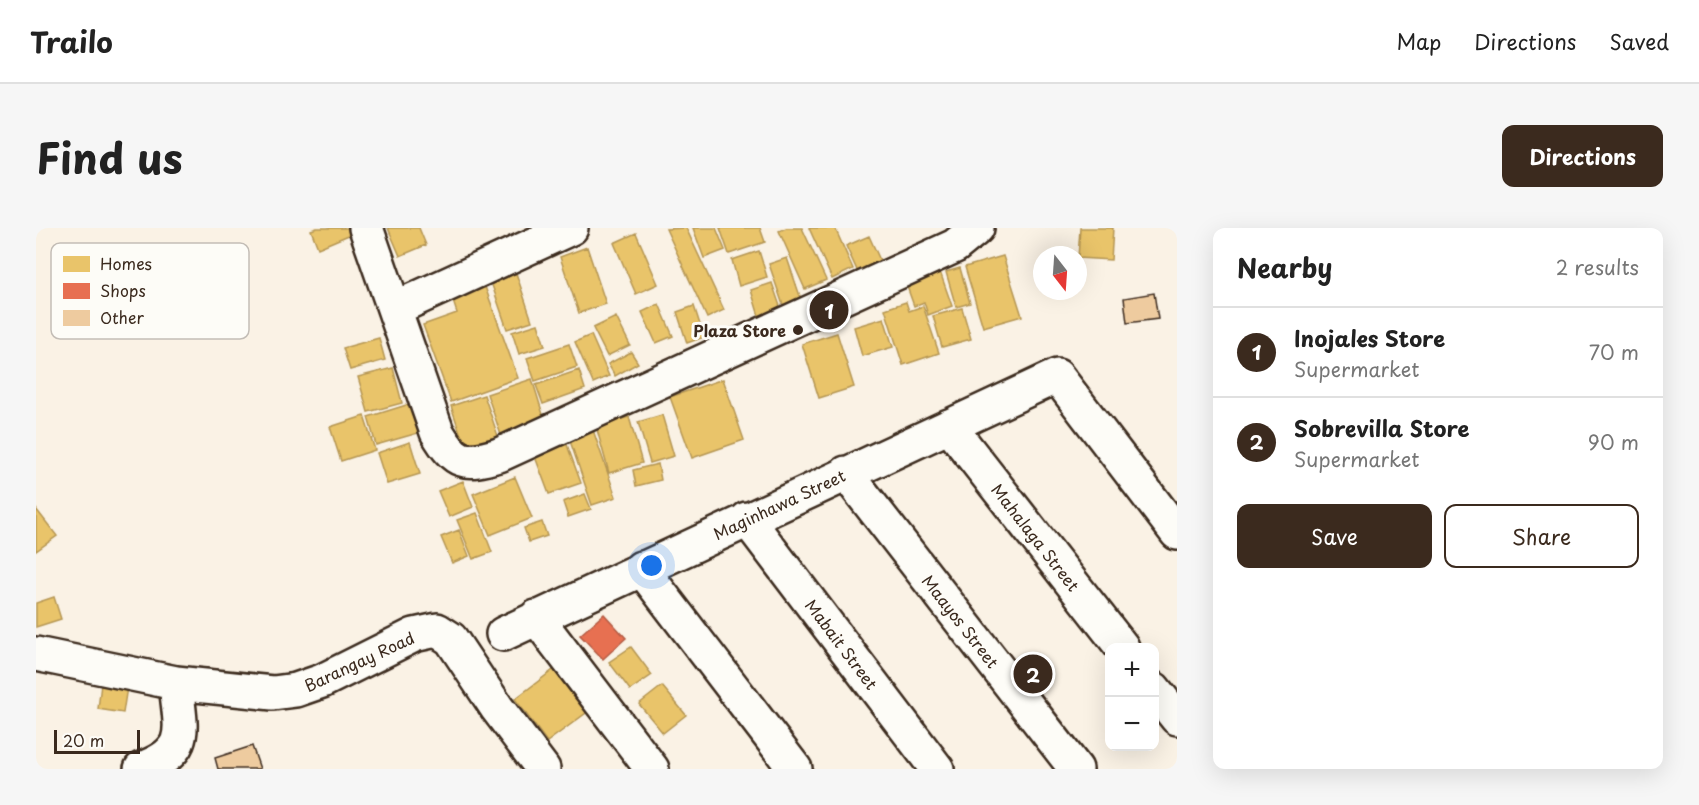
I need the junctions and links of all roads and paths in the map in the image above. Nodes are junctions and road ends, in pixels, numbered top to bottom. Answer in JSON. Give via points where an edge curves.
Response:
{"nodes":[{"id":1,"x":366,"y":228,"type":"edge"},
{"id":2,"x":571,"y":228,"type":"edge"},
{"id":3,"x":977,"y":228,"type":"edge"},
{"id":4,"x":396,"y":308,"type":"junction"},
{"id":5,"x":949,"y":426,"type":"junction"},
{"id":6,"x":846,"y":473,"type":"junction"},
{"id":7,"x":747,"y":519,"type":"junction"},
{"id":8,"x":1177,"y":533,"type":"edge"},
{"id":9,"x":641,"y":568,"type":"junction"},
{"id":10,"x":536,"y":616,"type":"junction"},
{"id":11,"x":503,"y":634,"type":"dead end"},
{"id":12,"x":1118,"y":643,"type":"edge"},
{"id":13,"x":36,"y":654,"type":"edge"},
{"id":14,"x":176,"y":683,"type":"junction"},
{"id":15,"x":1159,"y":694,"type":"edge"},
{"id":16,"x":1177,"y":718,"type":"edge"},
{"id":17,"x":141,"y":769,"type":"edge"},
{"id":18,"x":543,"y":769,"type":"edge"},
{"id":19,"x":652,"y":769,"type":"edge"},
{"id":20,"x":795,"y":769,"type":"edge"},
{"id":21,"x":937,"y":769,"type":"edge"},
{"id":22,"x":1076,"y":769,"type":"edge"}],
"edges":[{"from":1,"to":4,"type":"street"},
{"from":2,"to":4,"type":"street"},
{"from":3,"to":4,"type":"street","via":[[955,246],[474,462],[459,460],[436,432]]},
{"from":5,"to":6,"type":"street","name":"Maginhawa Street"},
{"from":5,"to":8,"type":"street","name":"Maginhawa Street","via":[[1056,376]]},
{"from":5,"to":12,"type":"street","name":"Mahalaga Street"},
{"from":6,"to":7,"type":"street","name":"Maginhawa Street"},
{"from":6,"to":22,"type":"street","name":"Maayos Street"},
{"from":7,"to":9,"type":"street","name":"Maginhawa Street"},
{"from":7,"to":21,"type":"street","name":"Mabait Street"},
{"from":9,"to":10,"type":"street","name":"Maginhawa Street"},
{"from":9,"to":20,"type":"street"},
{"from":10,"to":11,"type":"street","name":"Maginhawa Street"},
{"from":10,"to":19,"type":"street"},
{"from":13,"to":14,"type":"street","name":"Barangay Road"},
{"from":14,"to":17,"type":"street","via":[[180,734],[177,747],[169,757]]},
{"from":14,"to":18,"type":"street","name":"Barangay Road","via":[[248,692],[296,690],[414,635],[437,630],[451,639]]},
{"from":15,"to":16,"type":"street"}]}
